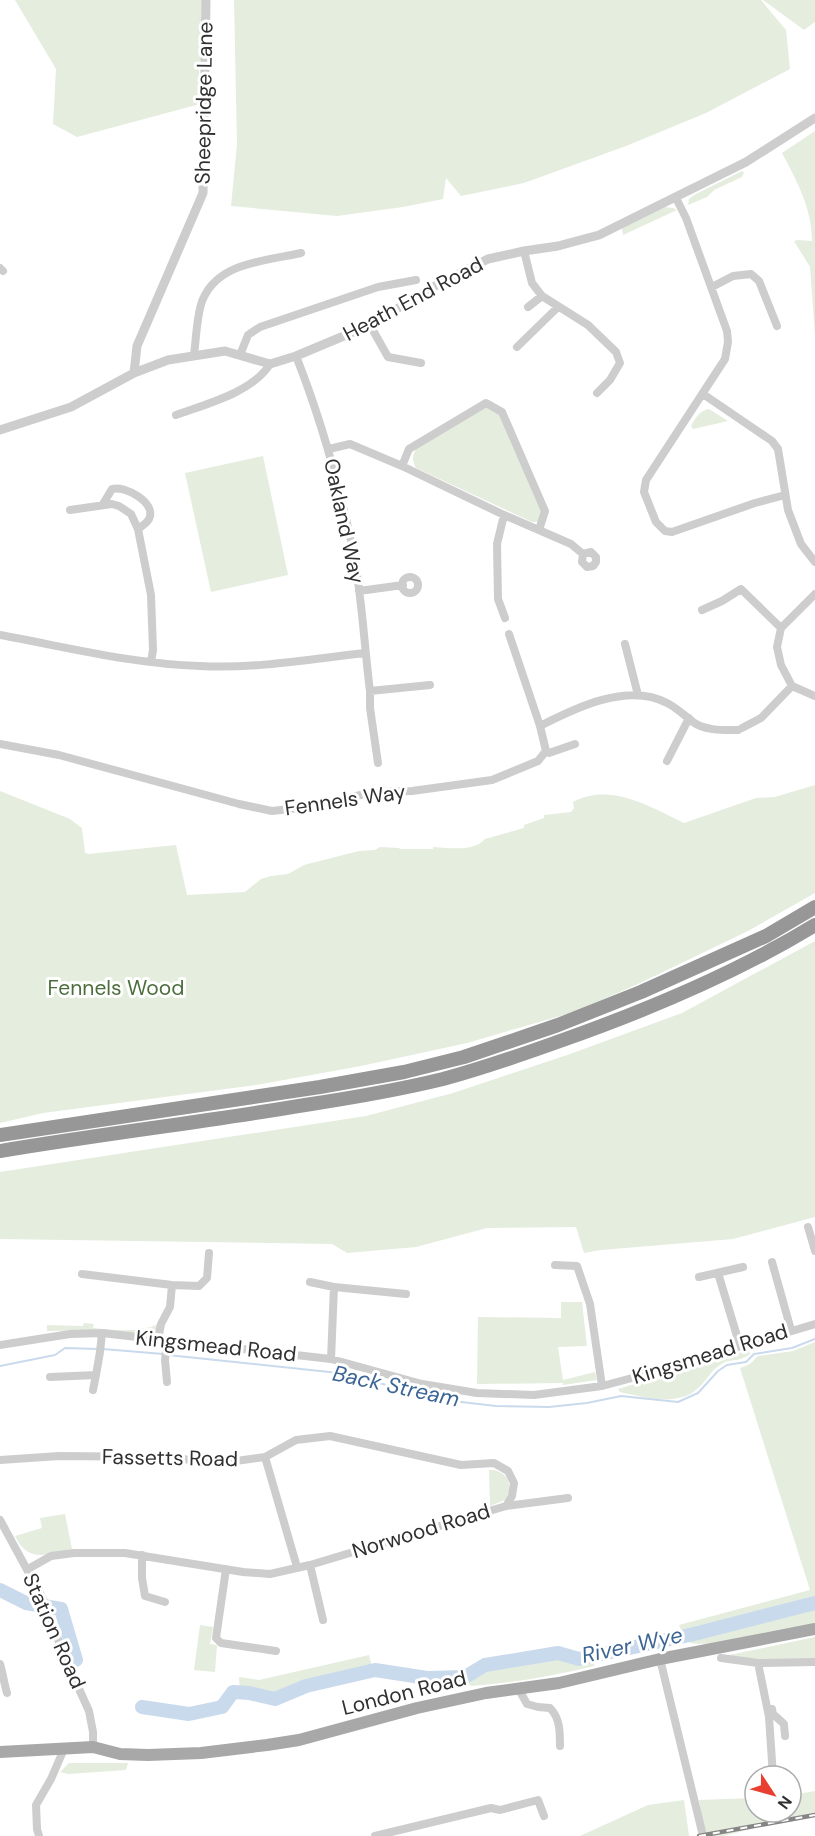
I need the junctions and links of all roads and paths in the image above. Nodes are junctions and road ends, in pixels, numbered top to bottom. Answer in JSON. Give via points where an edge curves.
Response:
{"nodes":[{"id":1,"x":206,"y":0,"type":"edge"},
{"id":2,"x":815,"y":118,"type":"edge"},
{"id":3,"x":676,"y":198,"type":"junction"},
{"id":4,"x":524,"y":251,"type":"junction"},
{"id":5,"x":301,"y":253,"type":"dead end"},
{"id":6,"x":416,"y":280,"type":"dead end"},
{"id":7,"x":712,"y":287,"type":"junction"},
{"id":8,"x":542,"y":296,"type":"junction"},
{"id":9,"x":528,"y":307,"type":"dead end"},
{"id":10,"x":558,"y":307,"type":"junction"},
{"id":11,"x":370,"y":325,"type":"junction"},
{"id":12,"x":777,"y":326,"type":"dead end"},
{"id":13,"x":517,"y":347,"type":"dead end"},
{"id":14,"x":194,"y":355,"type":"junction"},
{"id":15,"x":240,"y":355,"type":"junction"},
{"id":16,"x":296,"y":356,"type":"junction"},
{"id":17,"x":421,"y":363,"type":"dead end"},
{"id":18,"x":270,"y":364,"type":"junction"},
{"id":19,"x":134,"y":373,"type":"junction"},
{"id":20,"x":597,"y":393,"type":"dead end"},
{"id":21,"x":703,"y":394,"type":"junction"},
{"id":22,"x":176,"y":415,"type":"dead end"},
{"id":23,"x":0,"y":430,"type":"edge"},
{"id":24,"x":329,"y":449,"type":"junction"},
{"id":25,"x":402,"y":466,"type":"junction"},
{"id":26,"x":785,"y":495,"type":"junction"},
{"id":27,"x":103,"y":504,"type":"junction"},
{"id":28,"x":70,"y":510,"type":"dead end"},
{"id":29,"x":504,"y":515,"type":"junction"},
{"id":30,"x":138,"y":529,"type":"junction"},
{"id":31,"x":539,"y":530,"type":"junction"},
{"id":32,"x":583,"y":554,"type":"dead end"},
{"id":33,"x":815,"y":562,"type":"edge"},
{"id":34,"x":403,"y":585,"type":"dead end"},
{"id":35,"x":359,"y":591,"type":"junction"},
{"id":36,"x":815,"y":594,"type":"edge"},
{"id":37,"x":702,"y":610,"type":"dead end"},
{"id":38,"x":505,"y":618,"type":"dead end"},
{"id":39,"x":781,"y":628,"type":"junction"},
{"id":40,"x":508,"y":634,"type":"dead end"},
{"id":41,"x":0,"y":635,"type":"edge"},
{"id":42,"x":625,"y":644,"type":"dead end"},
{"id":43,"x":365,"y":653,"type":"junction"},
{"id":44,"x":151,"y":662,"type":"junction"},
{"id":45,"x":429,"y":686,"type":"dead end"},
{"id":46,"x":792,"y":686,"type":"junction"},
{"id":47,"x":370,"y":691,"type":"junction"},
{"id":48,"x":638,"y":695,"type":"junction"},
{"id":49,"x":815,"y":696,"type":"edge"},
{"id":50,"x":689,"y":718,"type":"junction"},
{"id":51,"x":540,"y":726,"type":"junction"},
{"id":52,"x":0,"y":744,"type":"edge"},
{"id":53,"x":575,"y":744,"type":"dead end"},
{"id":54,"x":546,"y":751,"type":"junction"},
{"id":55,"x":667,"y":761,"type":"dead end"},
{"id":56,"x":378,"y":763,"type":"dead end"},
{"id":57,"x":815,"y":908,"type":"edge"},
{"id":58,"x":815,"y":925,"type":"edge"},
{"id":59,"x":0,"y":1135,"type":"edge"},
{"id":60,"x":0,"y":1151,"type":"edge"},
{"id":61,"x":808,"y":1227,"type":"dead end"},
{"id":62,"x":815,"y":1251,"type":"edge"},
{"id":63,"x":208,"y":1253,"type":"dead end"},
{"id":64,"x":772,"y":1262,"type":"dead end"},
{"id":65,"x":555,"y":1265,"type":"dead end"},
{"id":66,"x":743,"y":1267,"type":"dead end"},
{"id":67,"x":718,"y":1273,"type":"junction"},
{"id":68,"x":82,"y":1274,"type":"dead end"},
{"id":69,"x":699,"y":1277,"type":"dead end"},
{"id":70,"x":310,"y":1282,"type":"dead end"},
{"id":71,"x":172,"y":1285,"type":"junction"},
{"id":72,"x":334,"y":1287,"type":"junction"},
{"id":73,"x":406,"y":1294,"type":"dead end"},
{"id":74,"x":815,"y":1324,"type":"edge"},
{"id":75,"x":791,"y":1330,"type":"junction"},
{"id":76,"x":102,"y":1333,"type":"junction"},
{"id":77,"x":162,"y":1341,"type":"junction"},
{"id":78,"x":0,"y":1345,"type":"edge"},
{"id":79,"x":740,"y":1346,"type":"junction"},
{"id":80,"x":330,"y":1359,"type":"junction"},
{"id":81,"x":96,"y":1375,"type":"junction"},
{"id":82,"x":50,"y":1377,"type":"dead end"},
{"id":83,"x":167,"y":1382,"type":"dead end"},
{"id":84,"x":603,"y":1386,"type":"junction"},
{"id":85,"x":93,"y":1390,"type":"dead end"},
{"id":86,"x":265,"y":1457,"type":"junction"},
{"id":87,"x":0,"y":1460,"type":"edge"},
{"id":88,"x":568,"y":1498,"type":"dead end"},
{"id":89,"x":506,"y":1506,"type":"junction"},
{"id":90,"x":0,"y":1520,"type":"edge"},
{"id":91,"x":142,"y":1555,"type":"junction"},
{"id":92,"x":310,"y":1565,"type":"junction"},
{"id":93,"x":297,"y":1567,"type":"junction"},
{"id":94,"x":28,"y":1569,"type":"junction"},
{"id":95,"x":226,"y":1569,"type":"junction"},
{"id":96,"x":165,"y":1602,"type":"dead end"},
{"id":97,"x":324,"y":1620,"type":"dead end"},
{"id":98,"x":815,"y":1629,"type":"edge"},
{"id":99,"x":276,"y":1651,"type":"dead end"},
{"id":100,"x":721,"y":1658,"type":"dead end"},
{"id":101,"x":660,"y":1659,"type":"junction"},
{"id":102,"x":815,"y":1662,"type":"edge"},
{"id":103,"x":761,"y":1663,"type":"junction"},
{"id":104,"x":0,"y":1664,"type":"edge"},
{"id":105,"x":518,"y":1688,"type":"junction"},
{"id":106,"x":7,"y":1694,"type":"dead end"},
{"id":107,"x":785,"y":1736,"type":"dead end"},
{"id":108,"x":560,"y":1746,"type":"dead end"},
{"id":109,"x":93,"y":1747,"type":"junction"},
{"id":110,"x":64,"y":1749,"type":"junction"},
{"id":111,"x":0,"y":1752,"type":"edge"},
{"id":112,"x":772,"y":1764,"type":"edge"},
{"id":113,"x":544,"y":1816,"type":"dead end"},
{"id":114,"x":39,"y":1836,"type":"edge"},
{"id":115,"x":375,"y":1836,"type":"edge"},
{"id":116,"x":703,"y":1836,"type":"edge"}],
"edges":[{"from":1,"to":19,"type":"street","name":"Sheepridge Lane","via":[[203,193],[136,346]]},
{"from":2,"to":3,"type":"street","name":"Heath End Road","via":[[764,152]]},
{"from":3,"to":4,"type":"street","name":"Heath End Road","via":[[591,237]]},
{"from":3,"to":7,"type":"street"},
{"from":4,"to":8,"type":"street","via":[[532,283]]},
{"from":4,"to":11,"type":"street","name":"Heath End Road","via":[[488,259],[466,269]]},
{"from":5,"to":14,"type":"street","via":[[235,267],[213,282],[202,300]]},
{"from":6,"to":15,"type":"street","via":[[378,287],[260,327],[248,335]]},
{"from":7,"to":12,"type":"street","via":[[733,276],[751,274],[759,281]]},
{"from":7,"to":21,"type":"street","via":[[728,342],[725,359]]},
{"from":8,"to":9,"type":"street"},
{"from":8,"to":10,"type":"street"},
{"from":10,"to":13,"type":"street"},
{"from":10,"to":20,"type":"street","via":[[588,325],[616,352],[621,363]]},
{"from":11,"to":16,"type":"street","name":"Heath End Road"},
{"from":11,"to":17,"type":"street","via":[[388,357]]},
{"from":14,"to":15,"type":"street","via":[[225,351]]},
{"from":14,"to":19,"type":"street"},
{"from":15,"to":18,"type":"street"},
{"from":16,"to":18,"type":"street","name":"Heath End Road"},
{"from":16,"to":24,"type":"street","name":"Oakland Way"},
{"from":18,"to":22,"type":"street","via":[[252,384]]},
{"from":19,"to":23,"type":"street","via":[[71,406]]},
{"from":21,"to":26,"type":"street","via":[[772,441],[778,449]]},
{"from":21,"to":26,"type":"street","via":[[646,480],[644,492],[656,522],[664,531],[672,532]]},
{"from":24,"to":25,"type":"street","via":[[350,444]]},
{"from":24,"to":35,"type":"street","name":"Oakland Way"},
{"from":25,"to":29,"type":"street"},
{"from":25,"to":31,"type":"street","via":[[409,449],[486,403],[502,412],[545,511]]},
{"from":26,"to":33,"type":"street","via":[[801,544]]},
{"from":27,"to":28,"type":"street"},
{"from":27,"to":30,"type":"street","via":[[119,506],[131,514]]},
{"from":27,"to":30,"type":"street","via":[[112,489],[118,487],[140,498],[150,513],[149,520]]},
{"from":29,"to":31,"type":"street"},
{"from":29,"to":38,"type":"street","via":[[497,544],[498,599]]},
{"from":30,"to":44,"type":"street","via":[[151,595]]},
{"from":31,"to":32,"type":"street","via":[[571,544]]},
{"from":34,"to":35,"type":"street"},
{"from":35,"to":43,"type":"street","name":"Oakland Way"},
{"from":36,"to":39,"type":"street"},
{"from":37,"to":39,"type":"street","via":[[741,589]]},
{"from":39,"to":46,"type":"street","via":[[777,647]]},
{"from":40,"to":51,"type":"street"},
{"from":41,"to":44,"type":"street"},
{"from":42,"to":48,"type":"street"},
{"from":43,"to":44,"type":"street","via":[[239,666]]},
{"from":43,"to":47,"type":"street","name":"Oakland Way"},
{"from":45,"to":47,"type":"street"},
{"from":46,"to":49,"type":"street"},
{"from":46,"to":50,"type":"street","via":[[761,718],[740,729],[715,730]]},
{"from":47,"to":56,"type":"street","name":"Oakland Way"},
{"from":48,"to":50,"type":"street","via":[[668,703]]},
{"from":48,"to":51,"type":"street","via":[[607,698]]},
{"from":50,"to":55,"type":"street"},
{"from":51,"to":54,"type":"street"},
{"from":52,"to":54,"type":"street","name":"Fennels Way","via":[[59,755],[272,811],[374,792],[492,780],[538,761]]},
{"from":53,"to":54,"type":"street"},
{"from":57,"to":59,"type":"highway","via":[[766,936],[651,988],[464,1057],[320,1087]]},
{"from":58,"to":60,"type":"highway","via":[[775,950],[673,998],[498,1063],[441,1079],[243,1116]]},
{"from":61,"to":62,"type":"street"},
{"from":63,"to":71,"type":"street","via":[[207,1278],[199,1286]]},
{"from":64,"to":75,"type":"street"},
{"from":65,"to":84,"type":"street","via":[[577,1266],[590,1304]]},
{"from":66,"to":67,"type":"street"},
{"from":67,"to":69,"type":"street"},
{"from":67,"to":79,"type":"street"},
{"from":68,"to":71,"type":"street"},
{"from":70,"to":72,"type":"street"},
{"from":71,"to":77,"type":"street","via":[[170,1307],[161,1323]]},
{"from":72,"to":73,"type":"street"},
{"from":72,"to":80,"type":"street"},
{"from":74,"to":75,"type":"street","name":"Kingsmead Road"},
{"from":75,"to":79,"type":"street","name":"Kingsmead Road"},
{"from":76,"to":77,"type":"street","name":"Kingsmead Road"},
{"from":76,"to":78,"type":"street","name":"Kingsmead Road"},
{"from":76,"to":81,"type":"street"},
{"from":77,"to":80,"type":"street","name":"Kingsmead Road"},
{"from":77,"to":83,"type":"street"},
{"from":79,"to":84,"type":"street","name":"Kingsmead Road"},
{"from":80,"to":84,"type":"street","name":"Kingsmead Road","via":[[422,1384],[477,1393],[534,1395]]},
{"from":81,"to":82,"type":"street"},
{"from":81,"to":85,"type":"street"},
{"from":86,"to":87,"type":"street","name":"Fassetts Road","via":[[221,1463],[162,1457]]},
{"from":86,"to":89,"type":"street","name":"Fassetts Road","via":[[296,1440],[330,1436],[461,1464],[494,1463],[508,1471],[514,1483]]},
{"from":86,"to":93,"type":"street"},
{"from":88,"to":89,"type":"street","name":"Norwood Road"},
{"from":89,"to":92,"type":"street","name":"Norwood Road"},
{"from":90,"to":94,"type":"street","name":"Station Road"},
{"from":91,"to":94,"type":"street","name":"Norwood Road","via":[[74,1552],[51,1556]]},
{"from":91,"to":95,"type":"street","name":"Norwood Road"},
{"from":91,"to":96,"type":"street","via":[[145,1596]]},
{"from":92,"to":93,"type":"street","name":"Norwood Road"},
{"from":92,"to":97,"type":"street"},
{"from":93,"to":95,"type":"street","name":"Norwood Road","via":[[265,1574]]},
{"from":94,"to":109,"type":"street","name":"Station Road","via":[[89,1711]]},
{"from":95,"to":99,"type":"street","via":[[216,1638],[221,1643]]},
{"from":98,"to":101,"type":"main road","name":"London Road"},
{"from":100,"to":103,"type":"street"},
{"from":101,"to":105,"type":"main road","name":"London Road","via":[[559,1683]]},
{"from":101,"to":116,"type":"street"},
{"from":102,"to":103,"type":"street"},
{"from":103,"to":107,"type":"street","via":[[773,1714],[784,1724]]},
{"from":103,"to":112,"type":"street"},
{"from":104,"to":106,"type":"street"},
{"from":105,"to":108,"type":"street","via":[[527,1704],[550,1708],[556,1714]]},
{"from":105,"to":109,"type":"main road","name":"London Road","via":[[417,1708],[299,1740],[239,1749],[148,1755],[120,1754]]},
{"from":109,"to":110,"type":"main road","name":"London Road"},
{"from":110,"to":111,"type":"main road","name":"London Road"},
{"from":110,"to":114,"type":"street","via":[[36,1805]]},
{"from":113,"to":115,"type":"street","via":[[538,1800]]}]}
